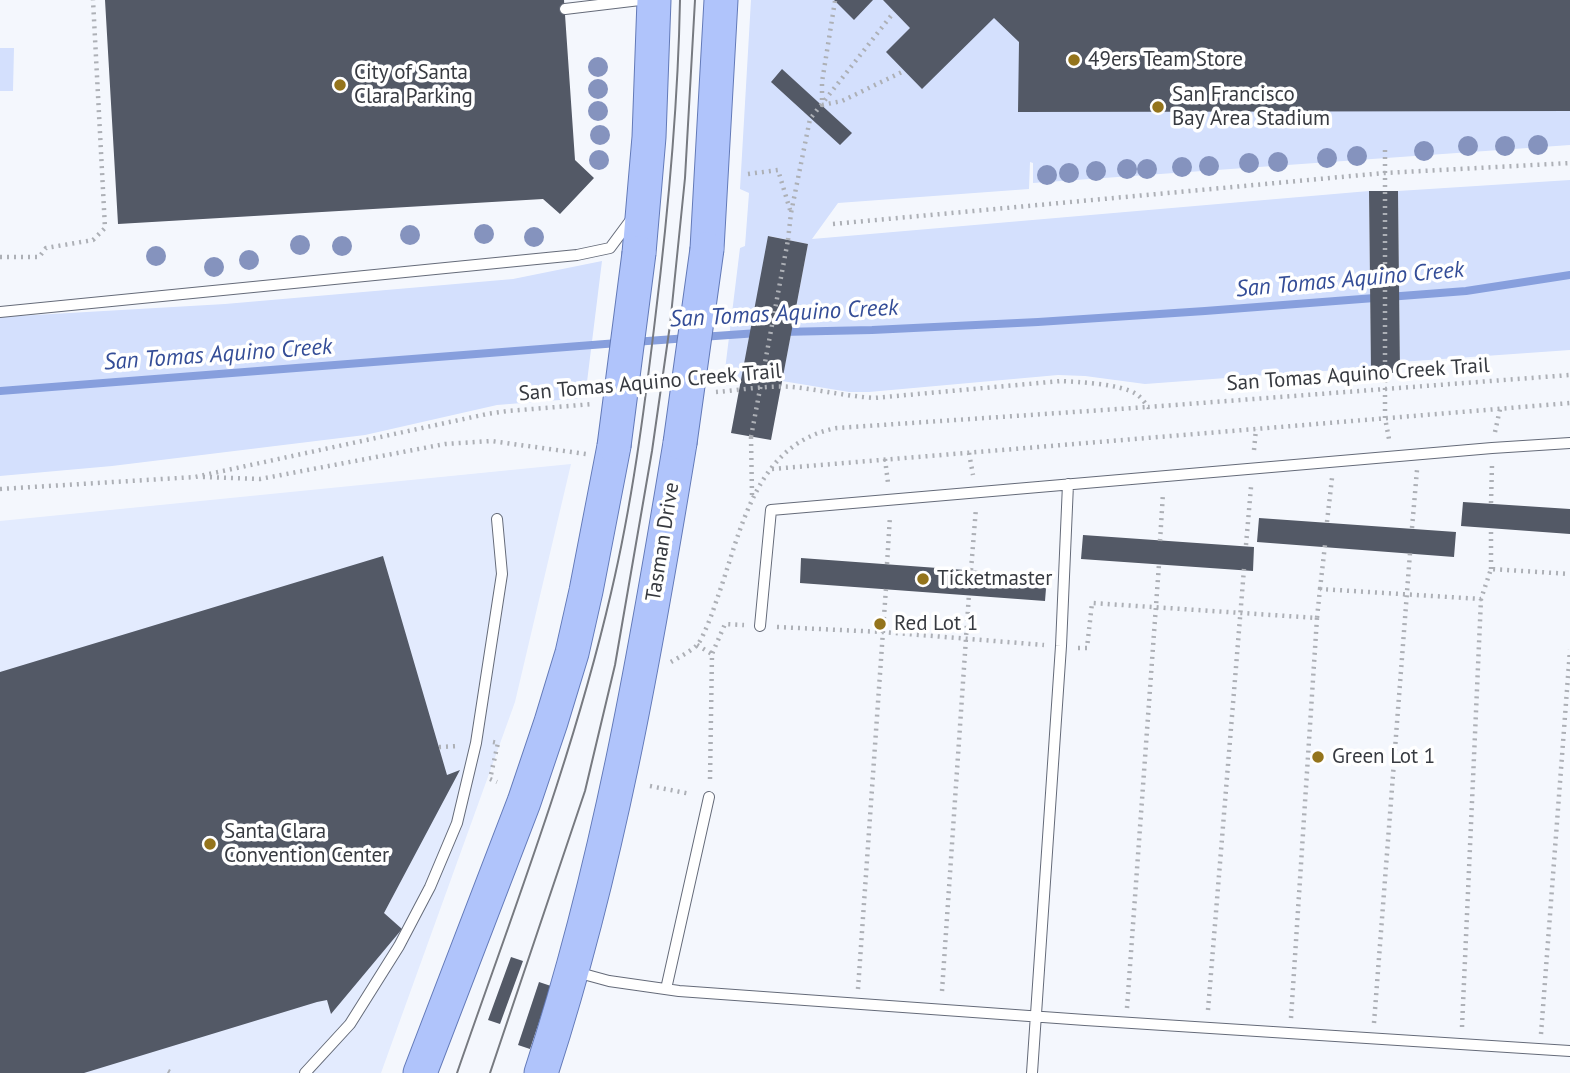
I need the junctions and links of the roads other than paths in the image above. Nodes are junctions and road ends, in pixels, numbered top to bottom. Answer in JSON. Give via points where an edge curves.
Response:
{"nodes":[{"id":1,"x":640,"y":0,"type":"edge"},
{"id":2,"x":654,"y":0,"type":"edge"},
{"id":3,"x":721,"y":0,"type":"edge"},
{"id":4,"x":565,"y":9,"type":"dead end"},
{"id":5,"x":644,"y":202,"type":"junction"},
{"id":6,"x":0,"y":312,"type":"edge"},
{"id":7,"x":1570,"y":443,"type":"edge"},
{"id":8,"x":1068,"y":484,"type":"junction"},
{"id":9,"x":497,"y":519,"type":"dead end"},
{"id":10,"x":760,"y":626,"type":"road end"},
{"id":11,"x":709,"y":797,"type":"road end"},
{"id":12,"x":571,"y":971,"type":"junction"},
{"id":13,"x":666,"y":989,"type":"junction"},
{"id":14,"x":1036,"y":1016,"type":"junction"},
{"id":15,"x":1570,"y":1051,"type":"edge"},
{"id":16,"x":305,"y":1073,"type":"edge"},
{"id":17,"x":420,"y":1073,"type":"edge"},
{"id":18,"x":541,"y":1073,"type":"edge"},
{"id":19,"x":1032,"y":1073,"type":"edge"}],
"edges":[{"from":1,"to":4,"type":"lane"},
{"from":2,"to":5,"type":"main road"},
{"from":3,"to":12,"type":"main road","name":"Tasman Drive","bridge":true,"via":[[707,249],[680,443],[622,768]]},
{"from":5,"to":6,"type":"lane","via":[[610,248],[577,255]]},
{"from":5,"to":17,"type":"main road","bridge":true,"via":[[614,446],[572,653],[524,802]]},
{"from":7,"to":8,"type":"lane"},
{"from":8,"to":10,"type":"lane","via":[[771,510]]},
{"from":8,"to":14,"type":"lane"},
{"from":9,"to":16,"type":"lane","via":[[502,573],[476,743],[457,823],[399,946],[350,1024]]},
{"from":11,"to":13,"type":"lane"},
{"from":12,"to":13,"type":"lane"},
{"from":12,"to":18,"type":"main road","name":"Tasman Drive"},
{"from":13,"to":14,"type":"lane"},
{"from":14,"to":15,"type":"lane"},
{"from":14,"to":19,"type":"lane"}]}
